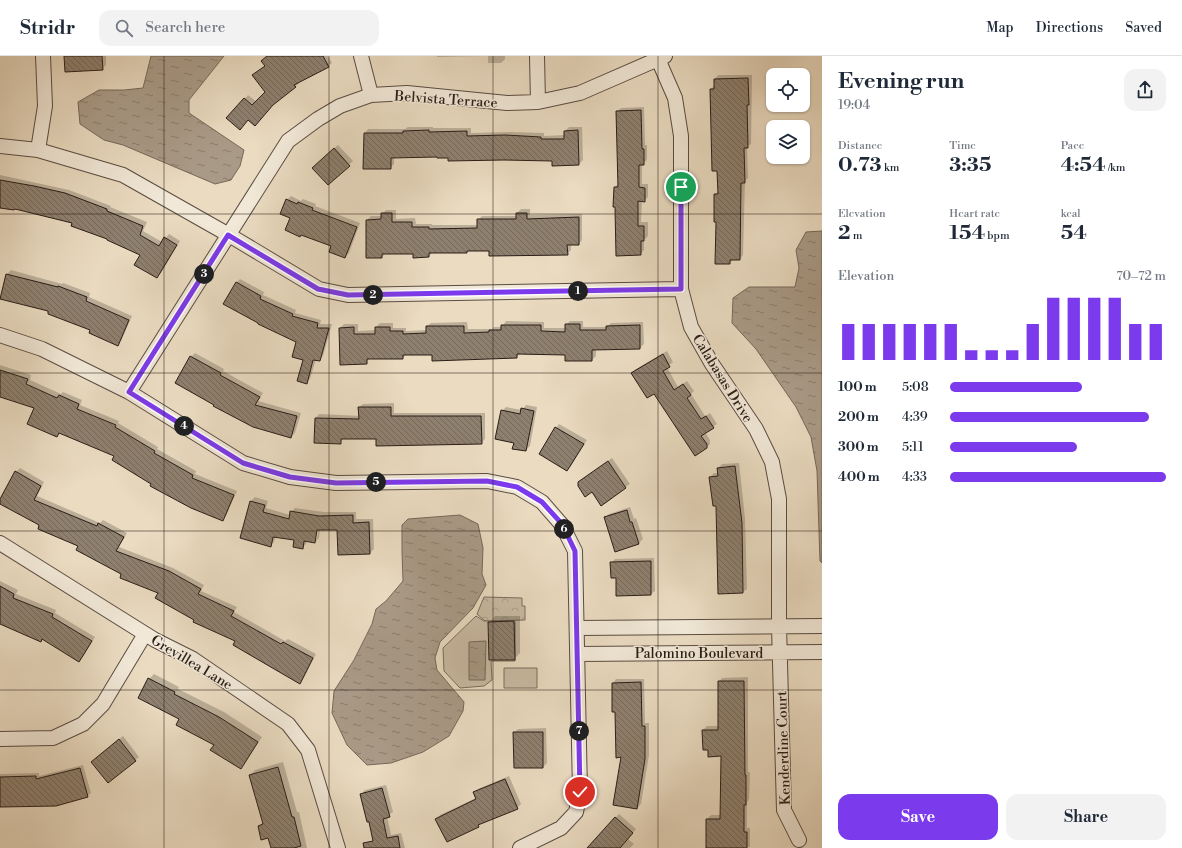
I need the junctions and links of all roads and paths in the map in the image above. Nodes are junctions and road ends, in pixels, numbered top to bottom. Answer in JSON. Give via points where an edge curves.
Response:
{"nodes":[{"id":1,"x":44,"y":56,"type":"edge"},
{"id":2,"x":361,"y":56,"type":"edge"},
{"id":3,"x":537,"y":56,"type":"edge"},
{"id":4,"x":662,"y":58,"type":"edge"},
{"id":5,"x":371,"y":95,"type":"junction"},
{"id":6,"x":538,"y":102,"type":"junction"},
{"id":7,"x":0,"y":146,"type":"edge"},
{"id":8,"x":38,"y":150,"type":"junction"},
{"id":9,"x":228,"y":235,"type":"junction"},
{"id":10,"x":681,"y":289,"type":"junction"},
{"id":11,"x":0,"y":335,"type":"edge"},
{"id":12,"x":129,"y":392,"type":"junction"},
{"id":13,"x":0,"y":543,"type":"edge"},
{"id":14,"x":779,"y":626,"type":"junction"},
{"id":15,"x":822,"y":626,"type":"edge"},
{"id":16,"x":577,"y":628,"type":"junction"},
{"id":17,"x":145,"y":634,"type":"junction"},
{"id":18,"x":822,"y":652,"type":"edge"},
{"id":19,"x":780,"y":653,"type":"junction"},
{"id":20,"x":577,"y":654,"type":"junction"},
{"id":21,"x":0,"y":739,"type":"edge"},
{"id":22,"x":798,"y":840,"type":"dead end"},
{"id":23,"x":338,"y":848,"type":"edge"},
{"id":24,"x":520,"y":848,"type":"edge"}],
"edges":[{"from":1,"to":8,"type":"street","via":[[45,106]]},
{"from":2,"to":5,"type":"street"},
{"from":3,"to":6,"type":"street"},
{"from":4,"to":6,"type":"street","name":"Belvista Terrace","via":[[580,93]]},
{"from":4,"to":10,"type":"street","name":"Calabasas Drive","via":[[675,98],[681,136]]},
{"from":5,"to":6,"type":"street","name":"Belvista Terrace","via":[[407,93],[507,103]]},
{"from":5,"to":9,"type":"street","name":"Belvista Terrace","via":[[335,109],[288,141]]},
{"from":7,"to":8,"type":"street"},
{"from":8,"to":9,"type":"street","via":[[123,176]]},
{"from":9,"to":10,"type":"street","via":[[318,289],[348,295]]},
{"from":9,"to":12,"type":"street","name":"Belvista Terrace"},
{"from":10,"to":14,"type":"street","name":"Calabasas Drive","via":[[691,327],[712,364],[756,429],[772,462],[779,499]]},
{"from":11,"to":12,"type":"street","via":[[42,348]]},
{"from":12,"to":16,"type":"street","via":[[243,463],[290,477],[336,483],[487,481],[517,487],[542,502],[562,524],[575,551]]},
{"from":13,"to":17,"type":"street","name":"Grevillea Lane"},
{"from":14,"to":15,"type":"street","name":"Palomino Boulevard"},
{"from":14,"to":16,"type":"street","name":"Palomino Boulevard"},
{"from":14,"to":19,"type":"street","name":"Calabasas Drive"},
{"from":16,"to":20,"type":"street"},
{"from":17,"to":21,"type":"street","via":[[103,704],[83,724],[53,738]]},
{"from":17,"to":23,"type":"street","name":"Grevillea Lane","via":[[193,660],[288,724],[308,750]]},
{"from":18,"to":19,"type":"street","name":"Palomino Boulevard"},
{"from":19,"to":20,"type":"street","name":"Palomino Boulevard"},
{"from":19,"to":22,"type":"street","name":"Kenderdine Court","via":[[784,810]]},
{"from":20,"to":24,"type":"street","via":[[580,792],[576,812],[561,828]]}]}
